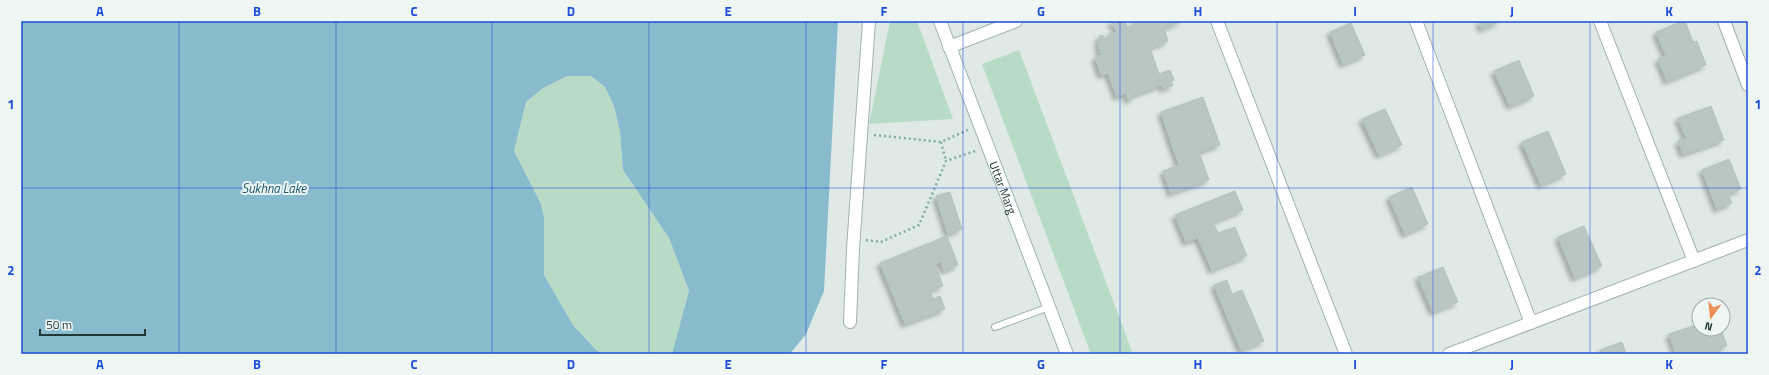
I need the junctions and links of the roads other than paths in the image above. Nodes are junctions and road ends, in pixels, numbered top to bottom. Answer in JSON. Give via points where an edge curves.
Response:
{"nodes":[{"id":1,"x":869,"y":21,"type":"edge"},
{"id":2,"x":940,"y":21,"type":"edge"},
{"id":3,"x":1016,"y":21,"type":"edge"},
{"id":4,"x":1217,"y":21,"type":"edge"},
{"id":5,"x":1416,"y":21,"type":"edge"},
{"id":6,"x":1600,"y":21,"type":"edge"},
{"id":7,"x":1724,"y":21,"type":"edge"},
{"id":8,"x":949,"y":47,"type":"junction"},
{"id":9,"x":1748,"y":85,"type":"edge"},
{"id":10,"x":1748,"y":240,"type":"edge"},
{"id":11,"x":1694,"y":261,"type":"junction"},
{"id":12,"x":1049,"y":307,"type":"junction"},
{"id":13,"x":850,"y":322,"type":"dead end"},
{"id":14,"x":1532,"y":323,"type":"junction"},
{"id":15,"x":996,"y":327,"type":"dead end"},
{"id":16,"x":1066,"y":354,"type":"edge"},
{"id":17,"x":1346,"y":354,"type":"edge"},
{"id":18,"x":1449,"y":354,"type":"edge"}],
"edges":[{"from":1,"to":13,"type":"street"},
{"from":2,"to":8,"type":"street","name":"Uttar Marg"},
{"from":3,"to":8,"type":"street"},
{"from":4,"to":17,"type":"street"},
{"from":5,"to":14,"type":"street"},
{"from":6,"to":11,"type":"street"},
{"from":7,"to":9,"type":"street"},
{"from":8,"to":12,"type":"street","name":"Uttar Marg"},
{"from":10,"to":11,"type":"street"},
{"from":11,"to":14,"type":"street"},
{"from":12,"to":15,"type":"lane"},
{"from":12,"to":16,"type":"street","name":"Uttar Marg"},
{"from":14,"to":18,"type":"street"}]}
